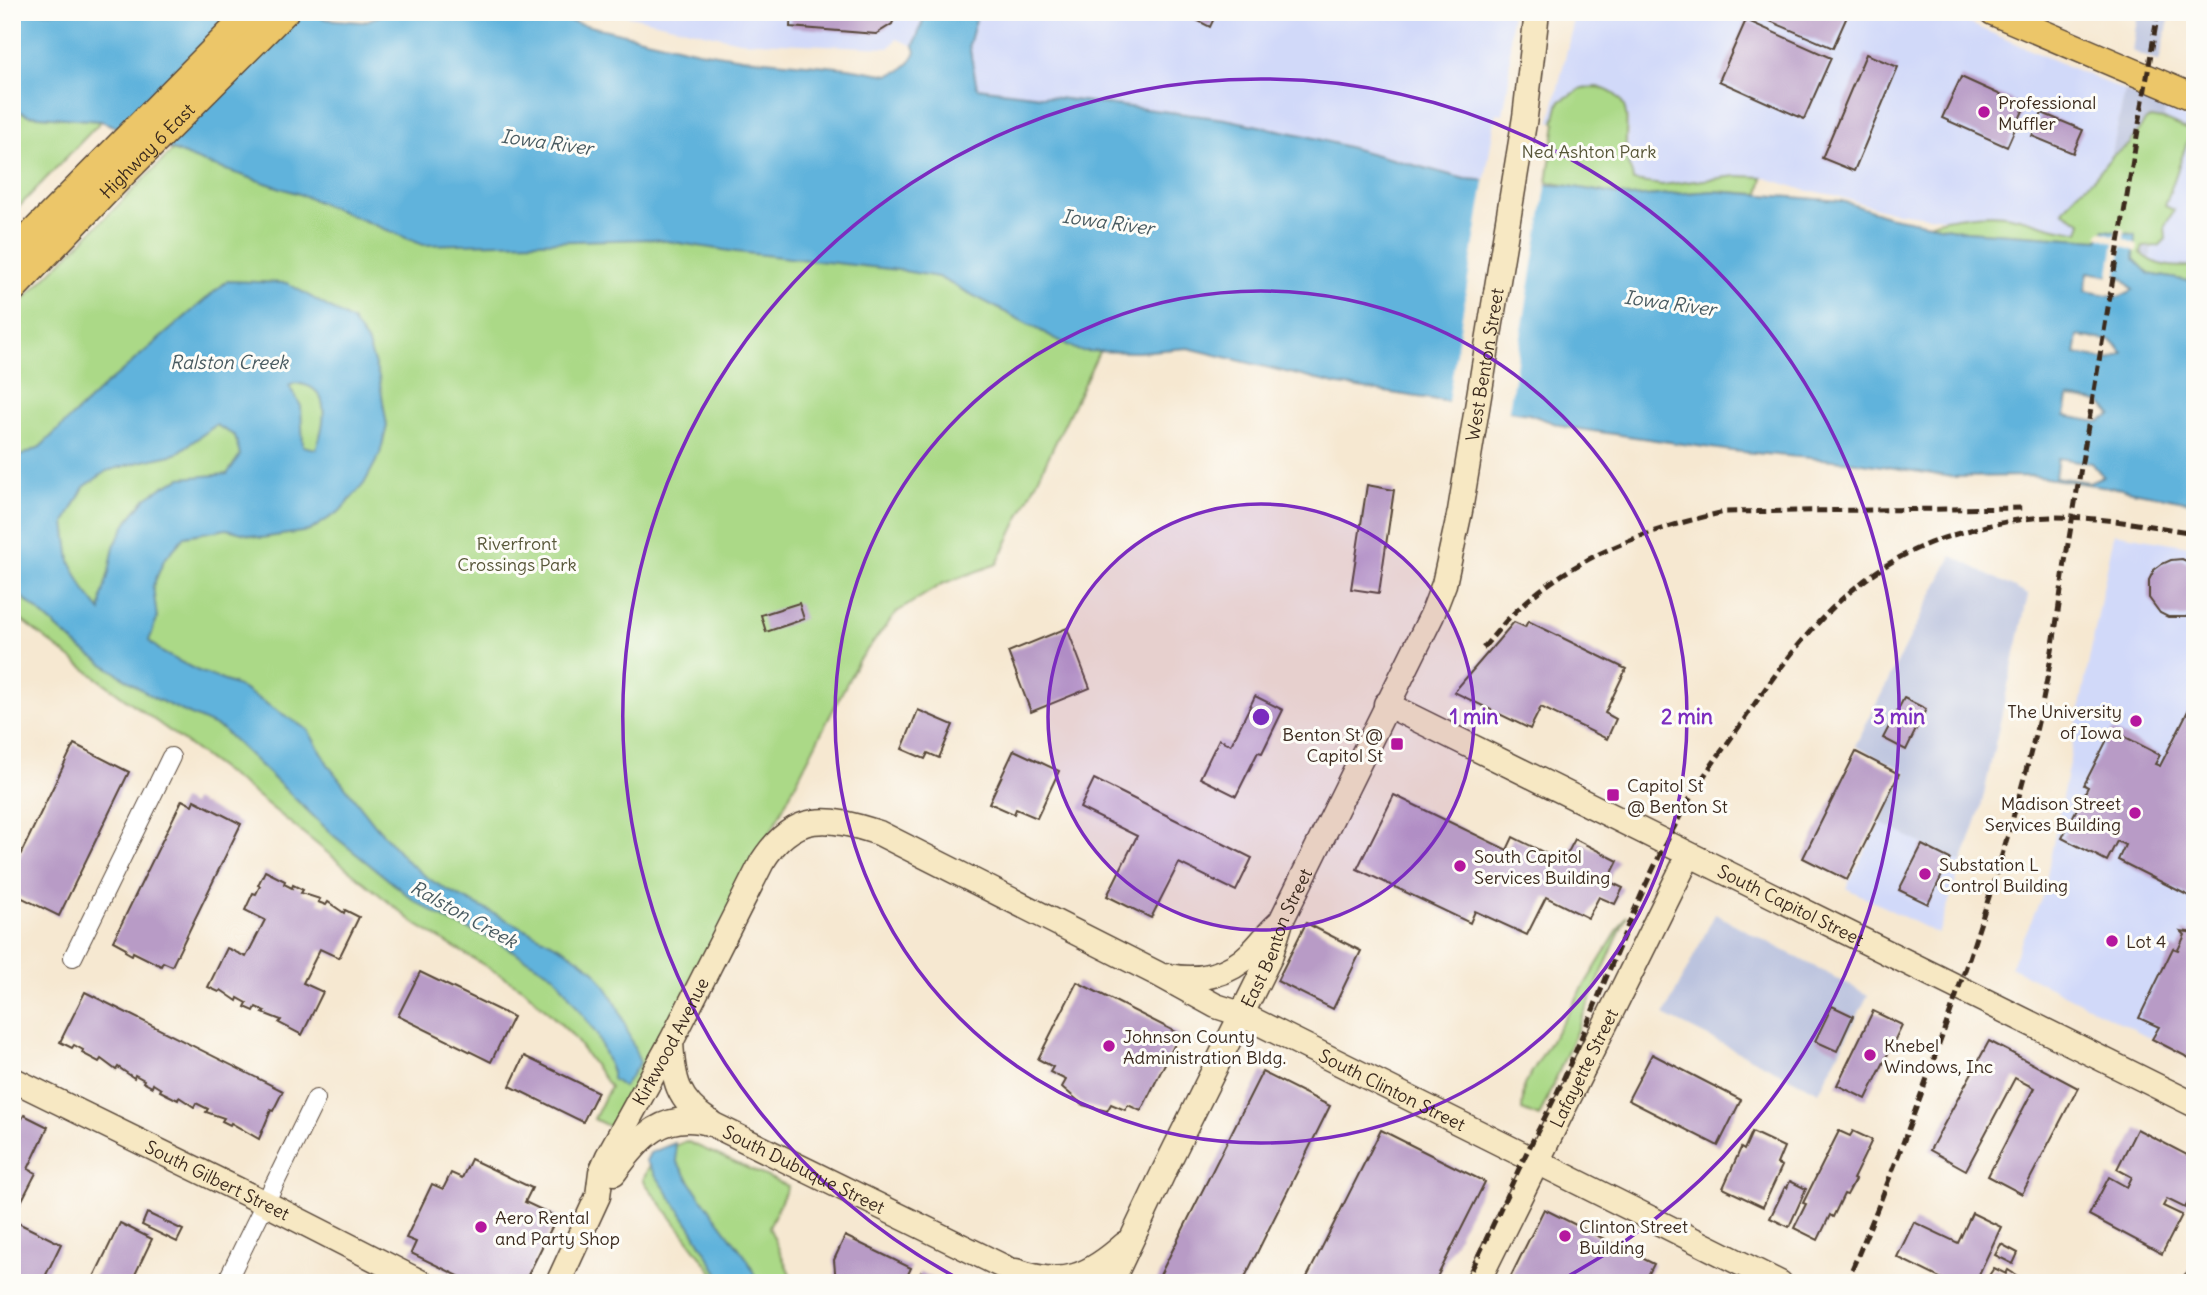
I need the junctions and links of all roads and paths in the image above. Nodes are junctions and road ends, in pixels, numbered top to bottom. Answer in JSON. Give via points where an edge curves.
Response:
{"nodes":[{"id":1,"x":251,"y":12,"type":"edge"},
{"id":2,"x":285,"y":12,"type":"edge"},
{"id":3,"x":1536,"y":12,"type":"edge"},
{"id":4,"x":1993,"y":12,"type":"edge"},
{"id":5,"x":2195,"y":98,"type":"edge"},
{"id":6,"x":12,"y":254,"type":"edge"},
{"id":7,"x":12,"y":290,"type":"edge"},
{"id":8,"x":1387,"y":704,"type":"junction"},
{"id":9,"x":171,"y":757,"type":"dead end"},
{"id":10,"x":811,"y":823,"type":"joint"},
{"id":11,"x":1689,"y":855,"type":"junction"},
{"id":12,"x":1281,"y":921,"type":"junction"},
{"id":13,"x":72,"y":957,"type":"dead end"},
{"id":14,"x":1158,"y":974,"type":"junction"},
{"id":15,"x":1241,"y":1014,"type":"junction"},
{"id":16,"x":671,"y":1042,"type":"junction"},
{"id":17,"x":12,"y":1079,"type":"edge"},
{"id":18,"x":316,"y":1099,"type":"dead end"},
{"id":19,"x":2195,"y":1105,"type":"edge"},
{"id":20,"x":712,"y":1124,"type":"junction"},
{"id":21,"x":1537,"y":1162,"type":"junction"},
{"id":22,"x":598,"y":1196,"type":"junction"},
{"id":23,"x":265,"y":1203,"type":"junction"},
{"id":24,"x":1131,"y":1239,"type":"junction"},
{"id":25,"x":1002,"y":1266,"type":"junction"},
{"id":26,"x":226,"y":1283,"type":"edge"},
{"id":27,"x":422,"y":1283,"type":"edge"},
{"id":28,"x":558,"y":1283,"type":"edge"},
{"id":29,"x":1031,"y":1283,"type":"edge"},
{"id":30,"x":1111,"y":1283,"type":"edge"},
{"id":31,"x":1477,"y":1283,"type":"edge"},
{"id":32,"x":1780,"y":1283,"type":"edge"}],
"edges":[{"from":1,"to":6,"type":"main road","name":"Highway 6 East"},
{"from":2,"to":7,"type":"main road","name":"Highway 6 East"},
{"from":3,"to":8,"type":"street","name":"West Benton Street","via":[[1525,117],[1461,511],[1444,584]]},
{"from":4,"to":5,"type":"main road"},
{"from":8,"to":11,"type":"street","name":"South Capitol Street"},
{"from":8,"to":12,"type":"street","name":"East Benton Street"},
{"from":9,"to":13,"type":"street"},
{"from":10,"to":14,"type":"street","name":"South Clinton Street","via":[[848,823],[879,833]]},
{"from":10,"to":16,"type":"street","name":"Kirkwood Avenue","via":[[790,830],[771,847]]},
{"from":11,"to":19,"type":"street","name":"South Capitol Street"},
{"from":11,"to":21,"type":"street","name":"Lafayette Street"},
{"from":12,"to":14,"type":"street","via":[[1250,954],[1218,975],[1196,979]]},
{"from":12,"to":15,"type":"street","name":"East Benton Street","via":[[1270,957]]},
{"from":14,"to":15,"type":"street","name":"South Clinton Street","via":[[1216,1006]]},
{"from":15,"to":21,"type":"street","name":"South Clinton Street"},
{"from":15,"to":24,"type":"street","name":"East Benton Street"},
{"from":16,"to":20,"type":"street","via":[[676,1083],[697,1114]]},
{"from":16,"to":22,"type":"street","name":"Kirkwood Avenue","via":[[608,1156]]},
{"from":17,"to":23,"type":"street","name":"South Gilbert Street"},
{"from":18,"to":23,"type":"street"},
{"from":20,"to":22,"type":"street","name":"South Dubuque Street","via":[[685,1119],[661,1125],[634,1145]]},
{"from":20,"to":25,"type":"street","name":"South Dubuque Street"},
{"from":21,"to":31,"type":"street","name":"Lafayette Street"},
{"from":21,"to":32,"type":"street","name":"South Clinton Street"},
{"from":22,"to":28,"type":"street","name":"Kirkwood Avenue"},
{"from":23,"to":26,"type":"street"},
{"from":23,"to":27,"type":"street","name":"South Gilbert Street"},
{"from":24,"to":25,"type":"street","via":[[1103,1263],[1064,1279],[1041,1278]]},
{"from":24,"to":30,"type":"street","name":"East Benton Street"},
{"from":25,"to":29,"type":"street","name":"South Dubuque Street"}]}
